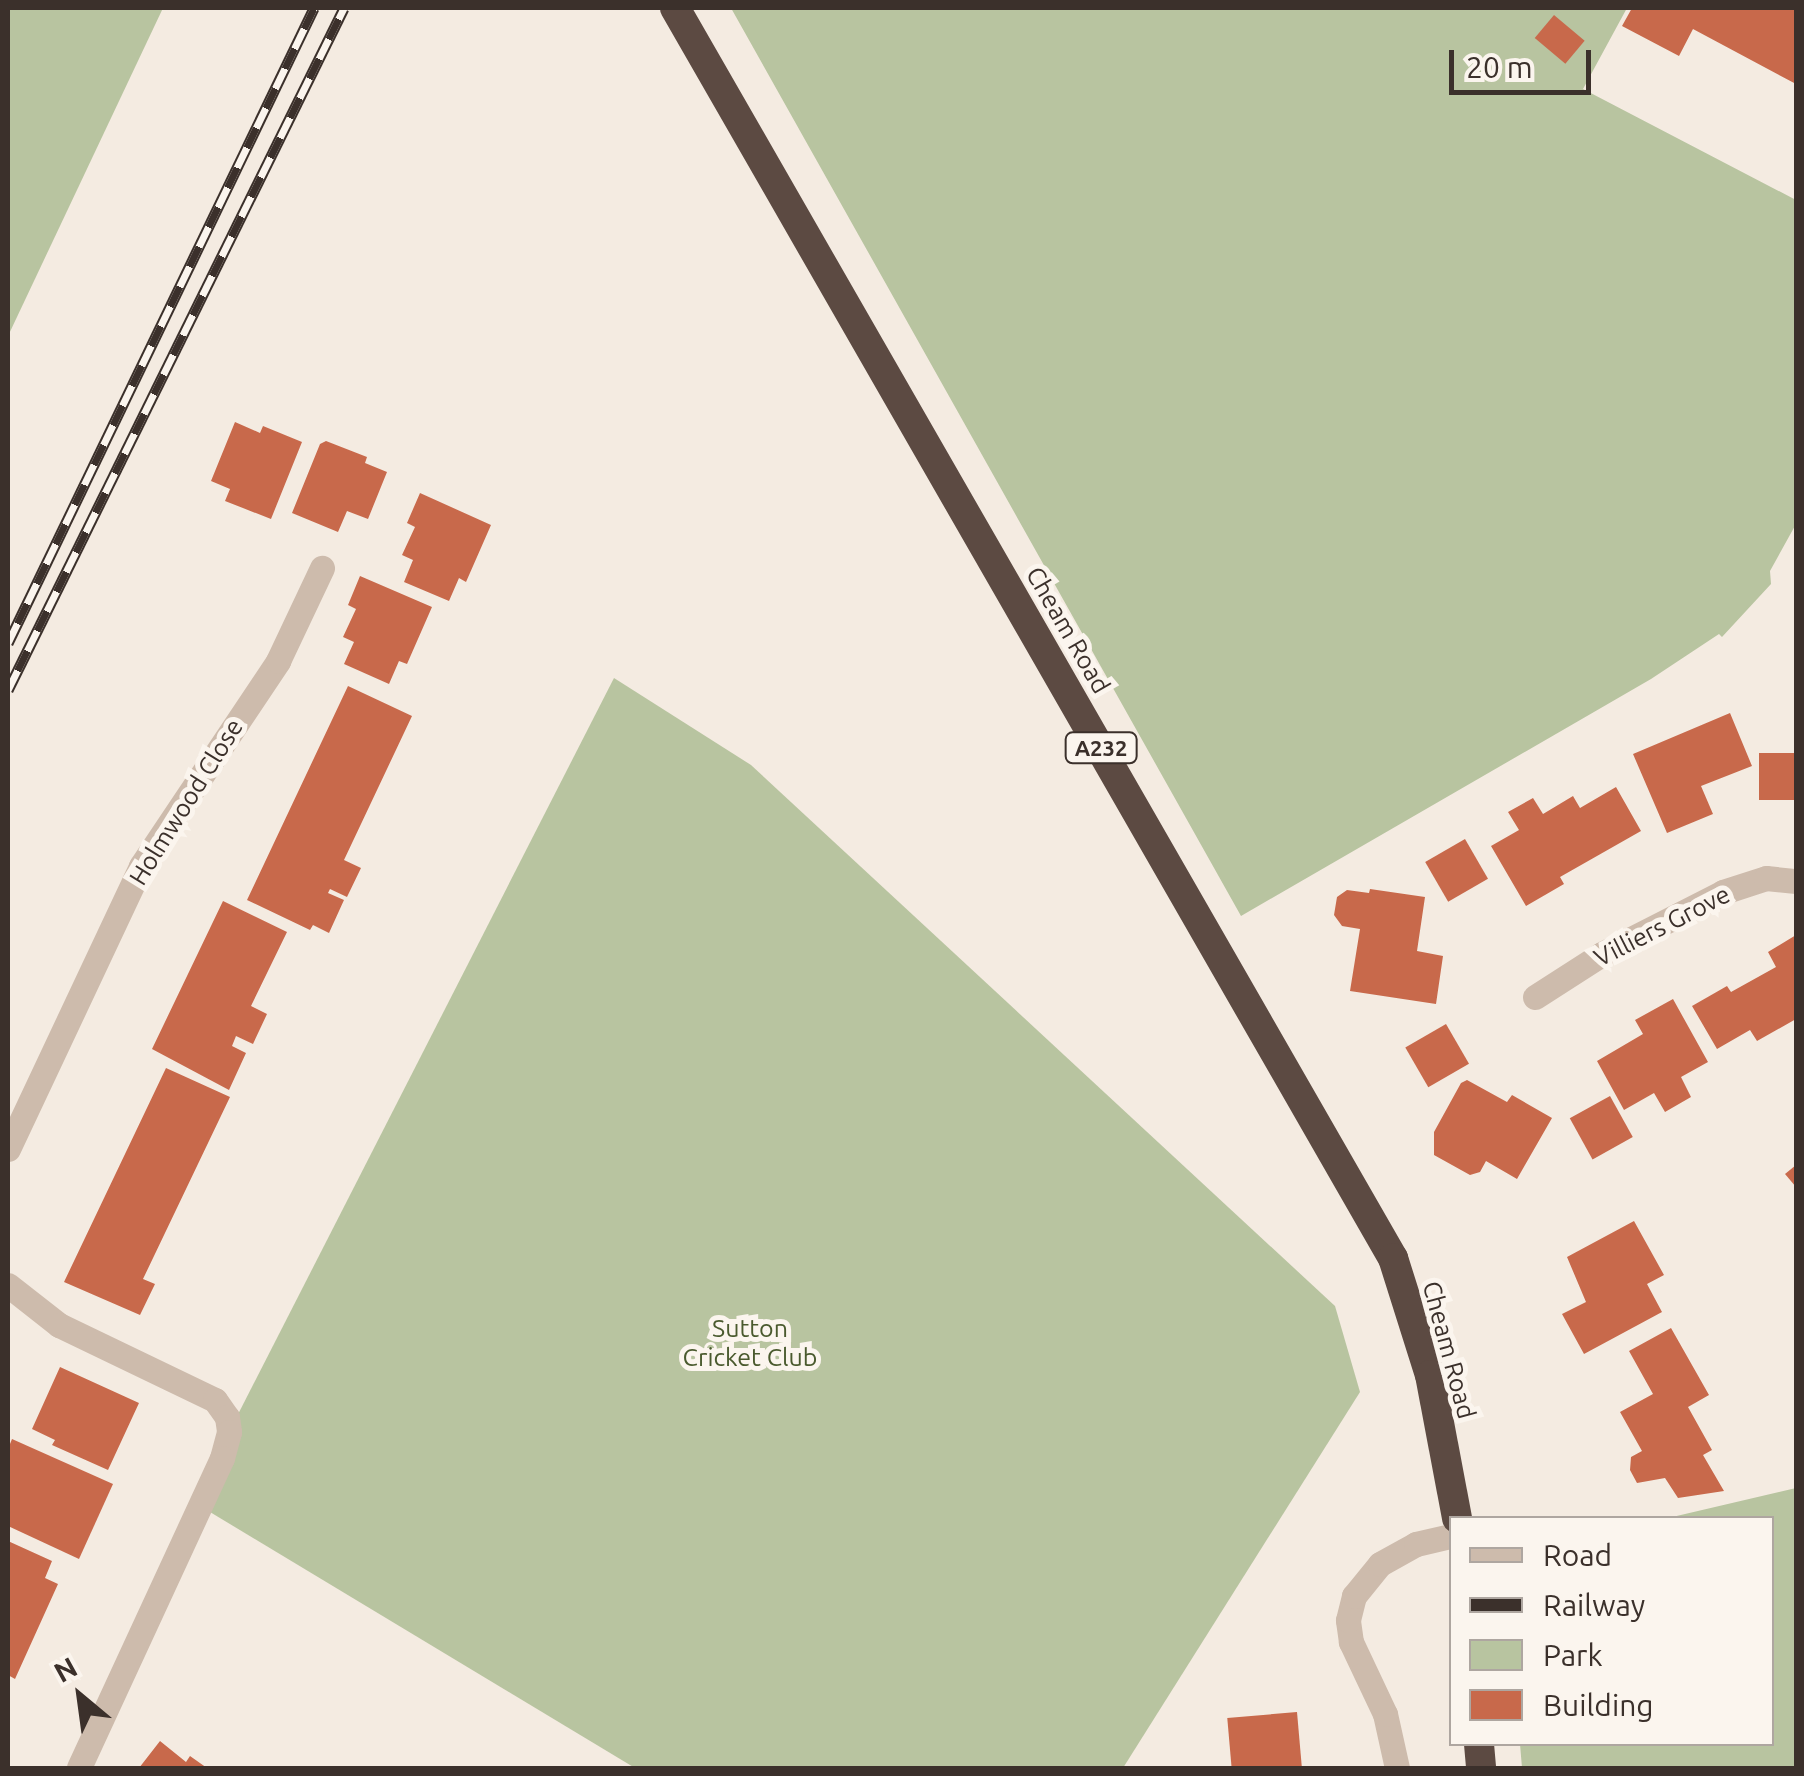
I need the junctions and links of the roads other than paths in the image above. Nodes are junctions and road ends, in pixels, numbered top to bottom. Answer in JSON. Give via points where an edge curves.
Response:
{"nodes":[{"id":1,"x":675,"y":8,"type":"edge"},
{"id":2,"x":322,"y":568,"type":"dead end"},
{"id":3,"x":1796,"y":880,"type":"edge"},
{"id":4,"x":1535,"y":997,"type":"dead end"},
{"id":5,"x":8,"y":1148,"type":"edge"},
{"id":6,"x":8,"y":1285,"type":"edge"},
{"id":7,"x":1457,"y":1516,"type":"edge"},
{"id":8,"x":1449,"y":1537,"type":"edge"},
{"id":9,"x":79,"y":1768,"type":"edge"},
{"id":10,"x":1397,"y":1768,"type":"edge"}],
"edges":[{"from":1,"to":7,"type":"highway","name":"Cheam Road","number":"A232","via":[[1394,1258],[1430,1376]]},
{"from":2,"to":5,"type":"street","name":"Holmwood Close","via":[[278,662],[148,854]]},
{"from":3,"to":4,"type":"street","name":"Villiers Grove","via":[[1766,878],[1723,892]]},
{"from":6,"to":9,"type":"street","via":[[59,1325],[215,1400],[229,1432]]},
{"from":8,"to":10,"type":"street","via":[[1416,1544],[1380,1564],[1354,1596],[1348,1620],[1351,1642],[1385,1714]]}]}
